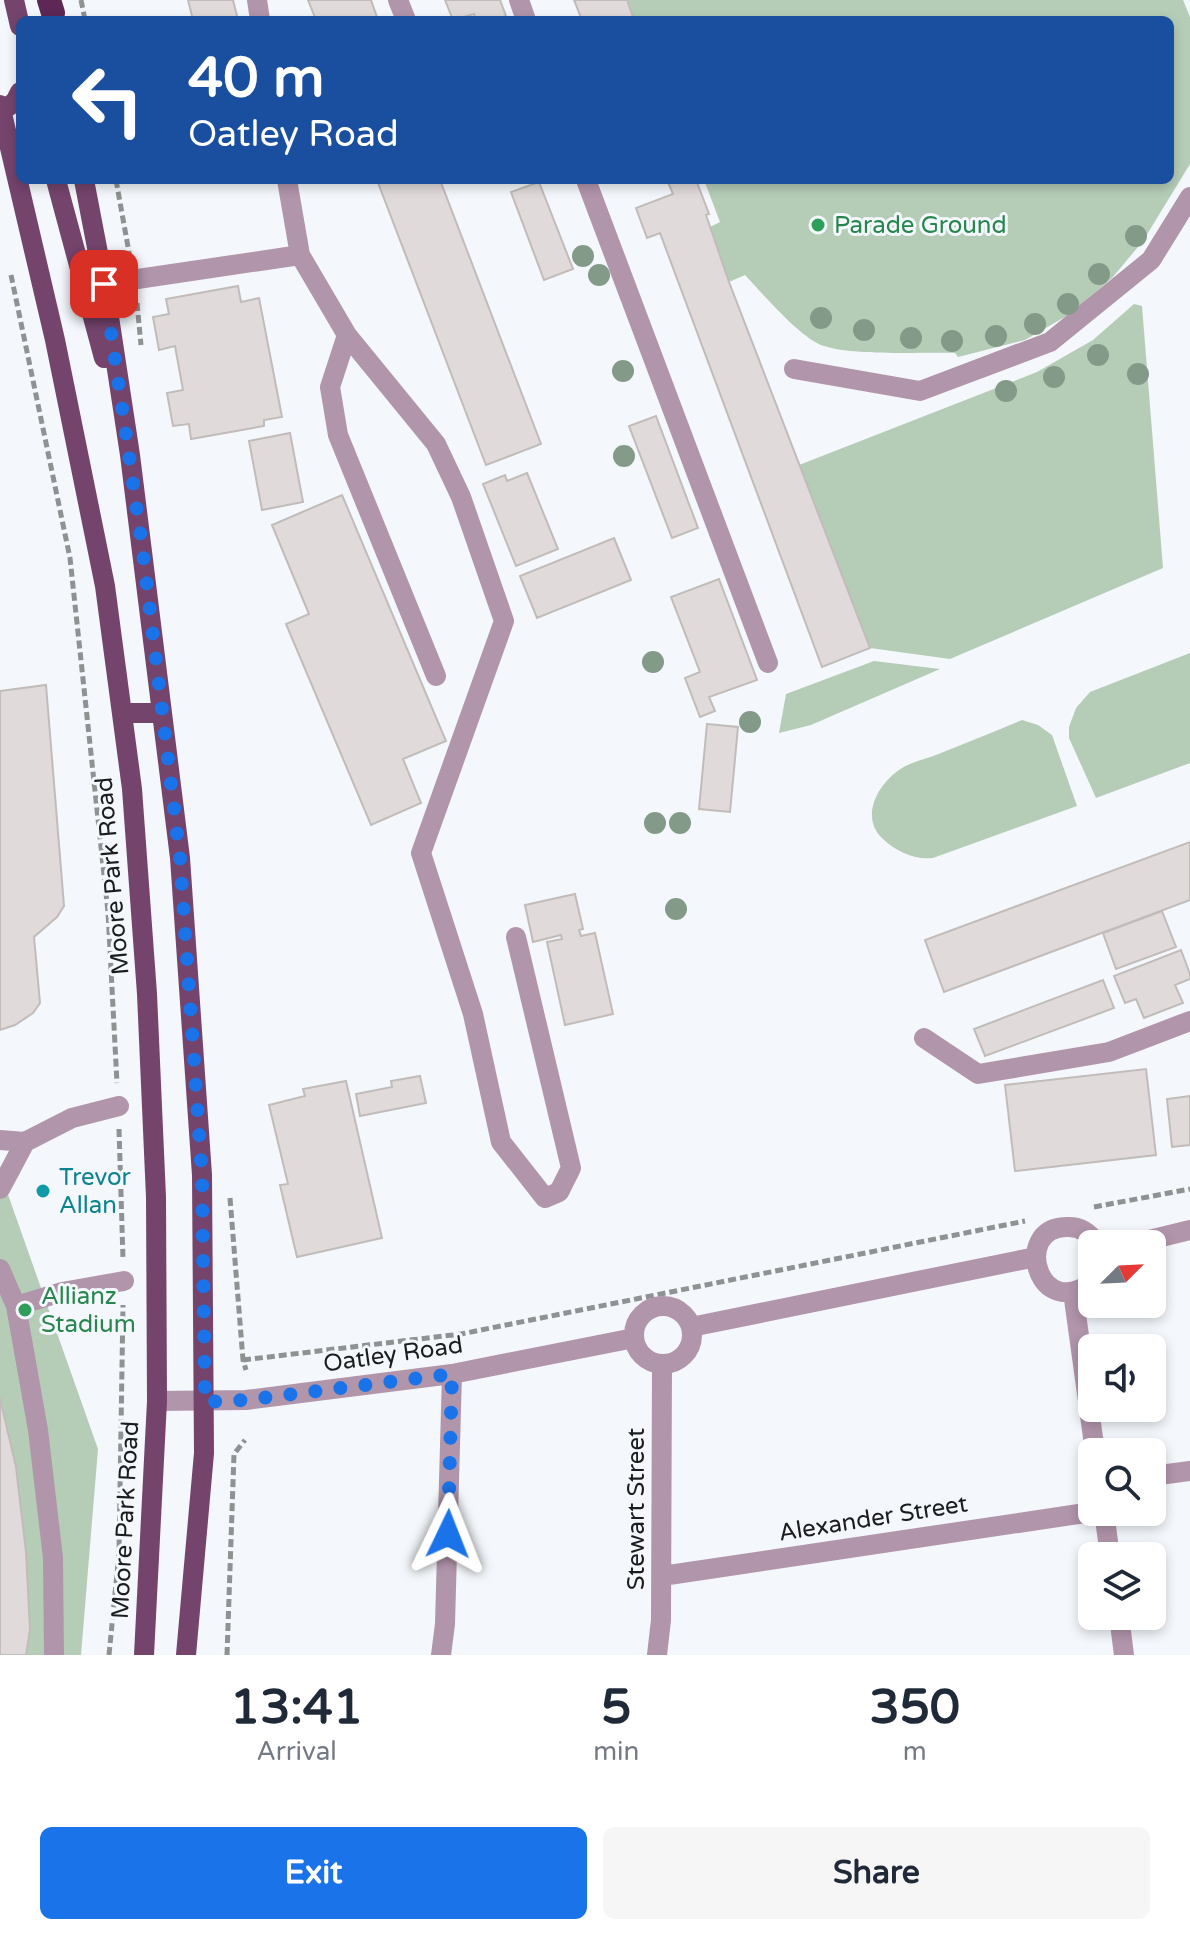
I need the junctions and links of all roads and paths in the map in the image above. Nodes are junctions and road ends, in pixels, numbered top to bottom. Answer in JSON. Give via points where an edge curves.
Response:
{"nodes":[{"id":1,"x":5,"y":111,"type":"edge"},
{"id":2,"x":16,"y":161,"type":"edge"},
{"id":3,"x":21,"y":184,"type":"edge"},
{"id":4,"x":57,"y":184,"type":"edge"},
{"id":5,"x":85,"y":184,"type":"edge"},
{"id":6,"x":288,"y":184,"type":"edge"},
{"id":7,"x":588,"y":184,"type":"edge"},
{"id":8,"x":1190,"y":197,"type":"edge"},
{"id":9,"x":300,"y":255,"type":"junction"},
{"id":10,"x":11,"y":275,"type":"dead end"},
{"id":11,"x":104,"y":284,"type":"junction"},
{"id":12,"x":347,"y":335,"type":"junction"},
{"id":13,"x":794,"y":369,"type":"dead end"},
{"id":14,"x":130,"y":455,"type":"junction"},
{"id":15,"x":768,"y":663,"type":"dead end"},
{"id":16,"x":436,"y":676,"type":"dead end"},
{"id":17,"x":122,"y":713,"type":"junction"},
{"id":18,"x":162,"y":713,"type":"junction"},
{"id":19,"x":516,"y":937,"type":"dead end"},
{"id":20,"x":1190,"y":1021,"type":"edge"},
{"id":21,"x":924,"y":1038,"type":"dead end"},
{"id":22,"x":119,"y":1106,"type":"junction"},
{"id":23,"x":0,"y":1140,"type":"edge"},
{"id":24,"x":25,"y":1142,"type":"junction"},
{"id":25,"x":0,"y":1189,"type":"edge"},
{"id":26,"x":1190,"y":1189,"type":"edge"},
{"id":27,"x":1089,"y":1209,"type":"dead end"},
{"id":28,"x":1029,"y":1220,"type":"dead end"},
{"id":29,"x":1083,"y":1230,"type":"edge"},
{"id":30,"x":1190,"y":1230,"type":"edge"},
{"id":31,"x":1166,"y":1236,"type":"edge"},
{"id":32,"x":1036,"y":1257,"type":"junction"},
{"id":33,"x":0,"y":1269,"type":"edge"},
{"id":34,"x":124,"y":1281,"type":"junction"},
{"id":35,"x":1078,"y":1290,"type":"edge"},
{"id":36,"x":1073,"y":1292,"type":"junction"},
{"id":37,"x":16,"y":1306,"type":"junction"},
{"id":38,"x":128,"y":1324,"type":"dead end"},
{"id":39,"x":691,"y":1327,"type":"junction"},
{"id":40,"x":122,"y":1336,"type":"junction"},
{"id":41,"x":634,"y":1338,"type":"junction"},
{"id":42,"x":662,"y":1364,"type":"junction"},
{"id":43,"x":246,"y":1370,"type":"dead end"},
{"id":44,"x":452,"y":1374,"type":"junction"},
{"id":45,"x":157,"y":1401,"type":"junction"},
{"id":46,"x":205,"y":1402,"type":"junction"},
{"id":47,"x":1093,"y":1438,"type":"edge"},
{"id":48,"x":245,"y":1440,"type":"dead end"},
{"id":49,"x":1190,"y":1471,"type":"edge"},
{"id":50,"x":1166,"y":1474,"type":"edge"},
{"id":51,"x":1078,"y":1514,"type":"edge"},
{"id":52,"x":662,"y":1576,"type":"junction"},
{"id":53,"x":1121,"y":1630,"type":"edge"},
{"id":54,"x":54,"y":1655,"type":"edge"},
{"id":55,"x":109,"y":1655,"type":"edge"},
{"id":56,"x":144,"y":1655,"type":"edge"},
{"id":57,"x":186,"y":1655,"type":"edge"},
{"id":58,"x":227,"y":1655,"type":"edge"},
{"id":59,"x":441,"y":1655,"type":"edge"},
{"id":60,"x":657,"y":1655,"type":"edge"},
{"id":61,"x":1124,"y":1655,"type":"edge"}],
"edges":[{"from":1,"to":2,"type":"main road","name":"Moore Park Road"},
{"from":3,"to":17,"type":"main road","name":"Moore Park Road","via":[[105,586]]},
{"from":4,"to":14,"type":"main road"},
{"from":5,"to":11,"type":"main road"},
{"from":6,"to":9,"type":"street"},
{"from":7,"to":15,"type":"street"},
{"from":8,"to":13,"type":"street","via":[[1151,260],[1050,342],[920,391]]},
{"from":9,"to":11,"type":"street"},
{"from":9,"to":12,"type":"street"},
{"from":10,"to":22,"type":"path","via":[[70,558],[108,912]]},
{"from":11,"to":14,"type":"main road"},
{"from":12,"to":16,"type":"street","via":[[330,387],[338,435]]},
{"from":12,"to":19,"type":"street","via":[[436,444],[461,497],[504,621],[421,853],[473,1014],[501,1142],[545,1198],[559,1192],[571,1168]]},
{"from":14,"to":18,"type":"main road"},
{"from":17,"to":18,"type":"main road"},
{"from":17,"to":45,"type":"main road","name":"Moore Park Road","via":[[147,994],[156,1197]]},
{"from":18,"to":46,"type":"main road","via":[[180,858],[202,1175]]},
{"from":20,"to":21,"type":"street","via":[[1109,1052],[978,1074]]},
{"from":22,"to":24,"type":"street","via":[[72,1118]]},
{"from":22,"to":34,"type":"path"},
{"from":23,"to":24,"type":"street"},
{"from":24,"to":25,"type":"street"},
{"from":26,"to":27,"type":"path"},
{"from":28,"to":43,"type":"path","via":[[461,1334],[243,1360]]},
{"from":29,"to":32,"type":"street","via":[[1060,1227],[1043,1238]]},
{"from":30,"to":31,"type":"street"},
{"from":32,"to":36,"type":"street","via":[[1046,1283]]},
{"from":32,"to":39,"type":"street"},
{"from":33,"to":37,"type":"street"},
{"from":34,"to":37,"type":"street"},
{"from":34,"to":40,"type":"path"},
{"from":35,"to":36,"type":"street"},
{"from":36,"to":47,"type":"street"},
{"from":37,"to":54,"type":"street","via":[[53,1558]]},
{"from":38,"to":40,"type":"path"},
{"from":39,"to":41,"type":"street","via":[[677,1310],[658,1306],[641,1316]]},
{"from":39,"to":42,"type":"street","via":[[688,1349]]},
{"from":40,"to":55,"type":"path","via":[[119,1553]]},
{"from":41,"to":42,"type":"street","via":[[638,1351]]},
{"from":41,"to":44,"type":"street","name":"Oatley Road"},
{"from":42,"to":52,"type":"street","name":"Stewart Street"},
{"from":44,"to":46,"type":"street","name":"Oatley Road"},
{"from":44,"to":59,"type":"street"},
{"from":45,"to":46,"type":"street","name":"Oatley Road"},
{"from":45,"to":56,"type":"main road","name":"Moore Park Road"},
{"from":46,"to":57,"type":"main road"},
{"from":48,"to":58,"type":"path","via":[[234,1454]]},
{"from":49,"to":50,"type":"street"},
{"from":51,"to":52,"type":"street","name":"Alexander Street"},
{"from":52,"to":60,"type":"street","name":"Stewart Street"},
{"from":53,"to":61,"type":"street"}]}
